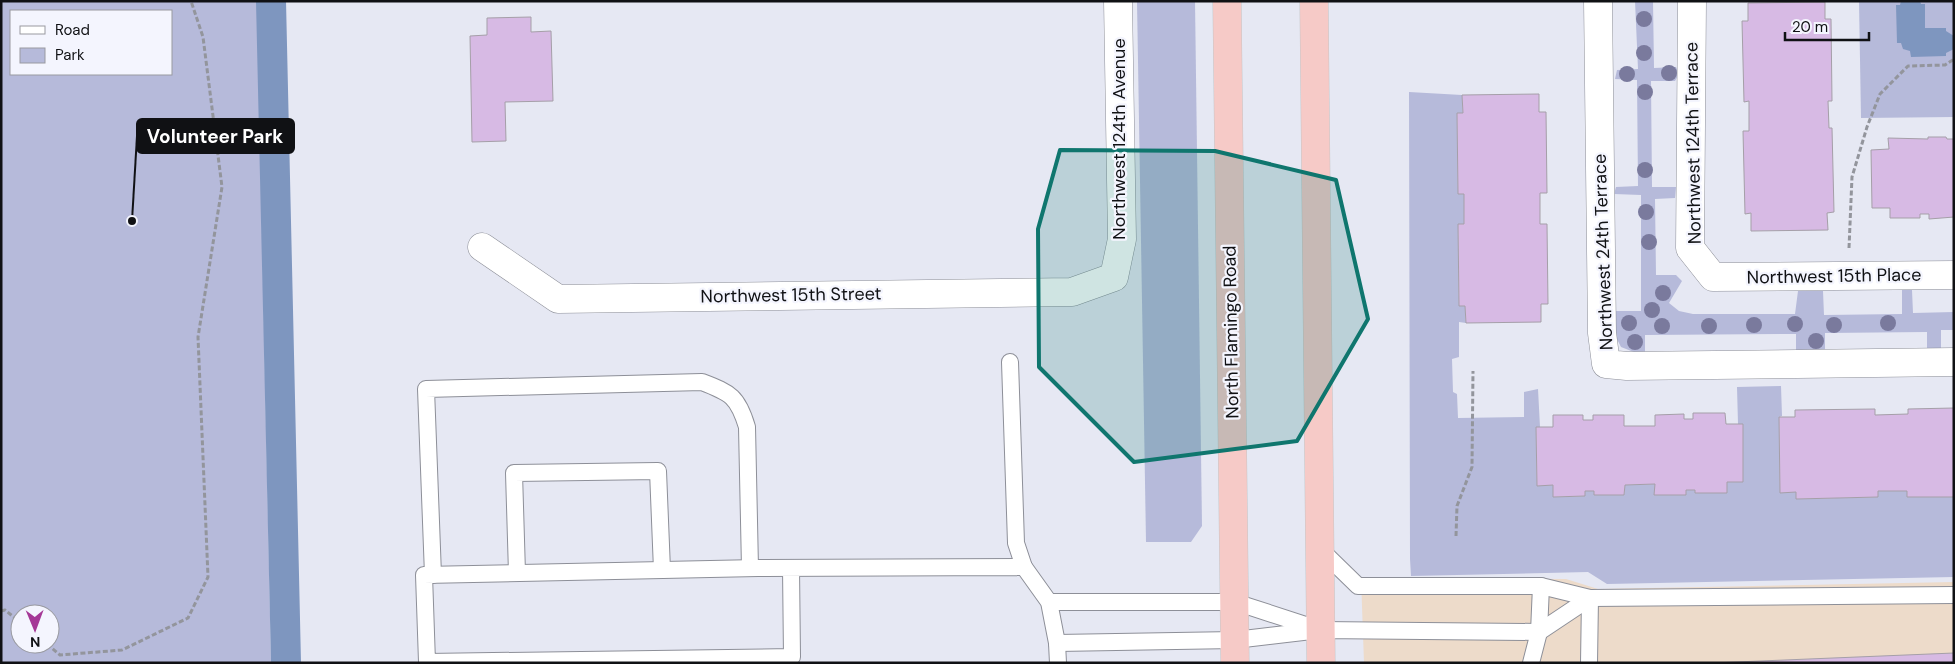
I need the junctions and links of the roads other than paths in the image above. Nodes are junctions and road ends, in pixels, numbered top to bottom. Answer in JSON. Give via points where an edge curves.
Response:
{"nodes":[{"id":1,"x":1118,"y":1,"type":"edge"},
{"id":2,"x":1227,"y":1,"type":"edge"},
{"id":3,"x":1314,"y":1,"type":"edge"},
{"id":4,"x":1598,"y":1,"type":"edge"},
{"id":5,"x":1692,"y":1,"type":"edge"},
{"id":6,"x":482,"y":247,"type":"dead end"},
{"id":7,"x":1954,"y":275,"type":"edge"},
{"id":8,"x":1114,"y":277,"type":"joint"},
{"id":9,"x":1713,"y":277,"type":"joint"},
{"id":10,"x":1010,"y":362,"type":"dead end"},
{"id":11,"x":1954,"y":362,"type":"edge"},
{"id":12,"x":1320,"y":549,"type":"junction"},
{"id":13,"x":1024,"y":566,"type":"junction"},
{"id":14,"x":750,"y":568,"type":"junction"},
{"id":15,"x":791,"y":568,"type":"junction"},
{"id":16,"x":662,"y":570,"type":"junction"},
{"id":17,"x":518,"y":573,"type":"junction"},
{"id":18,"x":433,"y":575,"type":"junction"},
{"id":19,"x":1541,"y":586,"type":"junction"},
{"id":20,"x":1954,"y":595,"type":"edge"},
{"id":21,"x":1590,"y":598,"type":"junction"},
{"id":22,"x":1049,"y":602,"type":"junction"},
{"id":23,"x":1235,"y":602,"type":"junction"},
{"id":24,"x":1320,"y":630,"type":"junction"},
{"id":25,"x":1539,"y":632,"type":"junction"},
{"id":26,"x":1057,"y":643,"type":"junction"},
{"id":27,"x":1235,"y":652,"type":"edge"},
{"id":28,"x":1058,"y":663,"type":"edge"},
{"id":29,"x":1321,"y":663,"type":"edge"},
{"id":30,"x":1531,"y":663,"type":"edge"},
{"id":31,"x":1589,"y":663,"type":"edge"}],
"edges":[{"from":1,"to":8,"type":"street","name":"Northwest 124th Avenue","via":[[1122,239]]},
{"from":2,"to":23,"type":"highway","name":"North Flamingo Road"},
{"from":3,"to":12,"type":"highway"},
{"from":4,"to":11,"type":"street","name":"Northwest 24th Terrace","via":[[1602,333],[1606,364]]},
{"from":5,"to":9,"type":"street","name":"Northwest 124th Terrace","via":[[1690,248]]},
{"from":6,"to":8,"type":"street","name":"Northwest 15th Street","via":[[558,299],[1072,292]]},
{"from":7,"to":9,"type":"street","name":"Northwest 15th Place"},
{"from":10,"to":13,"type":"lane","via":[[1016,543]]},
{"from":12,"to":19,"type":"lane","via":[[1358,586]]},
{"from":12,"to":24,"type":"highway"},
{"from":13,"to":15,"type":"lane"},
{"from":13,"to":22,"type":"lane"},
{"from":14,"to":15,"type":"lane"},
{"from":14,"to":16,"type":"lane"},
{"from":14,"to":18,"type":"lane","via":[[747,427],[742,409],[734,397],[702,382],[426,389]]},
{"from":15,"to":18,"type":"lane","via":[[792,657],[427,662],[424,575]]},
{"from":16,"to":17,"type":"lane"},
{"from":16,"to":17,"type":"lane","via":[[658,471],[514,473]]},
{"from":17,"to":18,"type":"lane"},
{"from":19,"to":21,"type":"lane"},
{"from":19,"to":25,"type":"lane"},
{"from":20,"to":21,"type":"lane"},
{"from":21,"to":25,"type":"lane"},
{"from":21,"to":31,"type":"lane"},
{"from":22,"to":23,"type":"lane"},
{"from":22,"to":26,"type":"lane"},
{"from":23,"to":24,"type":"lane"},
{"from":23,"to":27,"type":"highway","name":"North Flamingo Road"},
{"from":24,"to":25,"type":"lane"},
{"from":24,"to":27,"type":"lane"},
{"from":24,"to":29,"type":"highway"},
{"from":25,"to":30,"type":"lane"},
{"from":26,"to":27,"type":"lane"},
{"from":26,"to":28,"type":"lane"}]}
